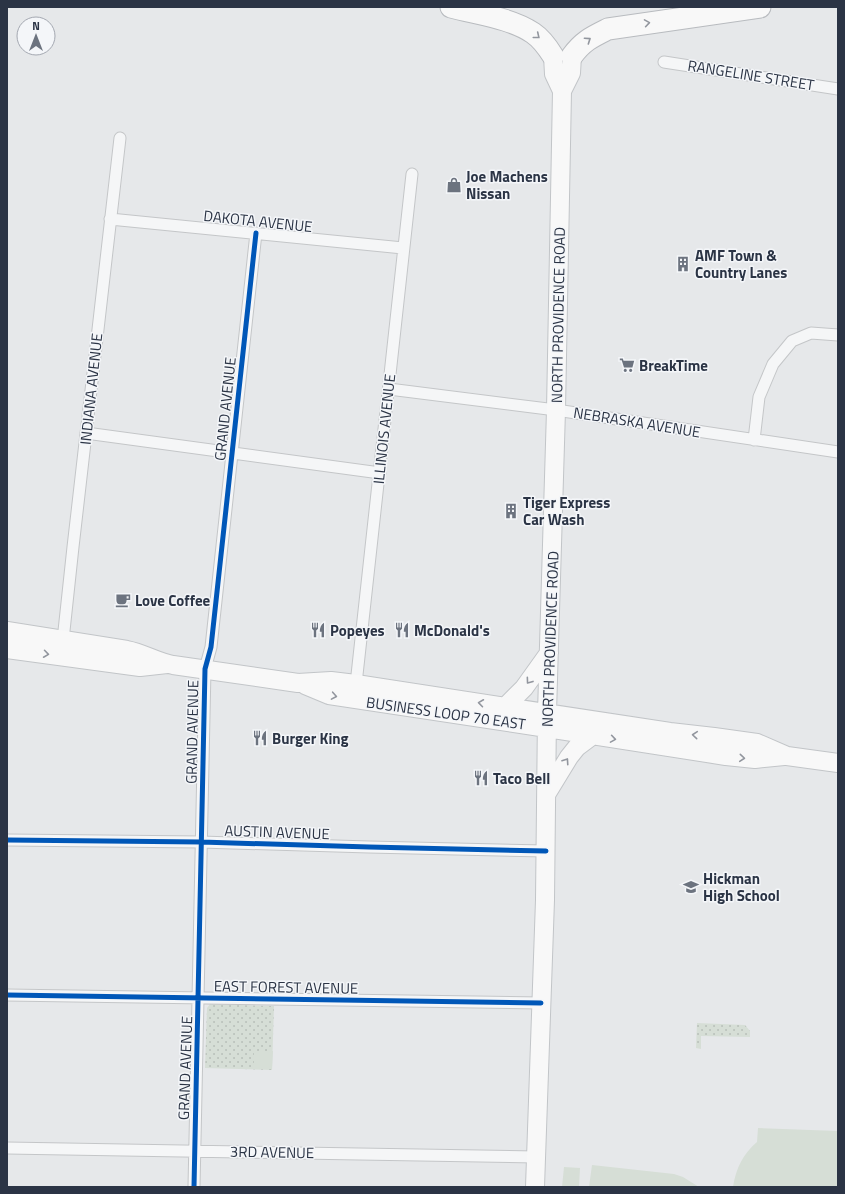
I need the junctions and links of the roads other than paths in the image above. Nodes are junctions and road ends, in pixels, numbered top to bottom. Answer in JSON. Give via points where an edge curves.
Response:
{"nodes":[{"id":1,"x":451,"y":7,"type":"edge"},
{"id":2,"x":760,"y":7,"type":"edge"},
{"id":3,"x":563,"y":56,"type":"junction"},
{"id":4,"x":664,"y":62,"type":"dead end"},
{"id":5,"x":838,"y":89,"type":"edge"},
{"id":6,"x":120,"y":138,"type":"dead end"},
{"id":7,"x":412,"y":174,"type":"dead end"},
{"id":8,"x":110,"y":219,"type":"junction"},
{"id":9,"x":256,"y":233,"type":"junction"},
{"id":10,"x":403,"y":248,"type":"junction"},
{"id":11,"x":838,"y":335,"type":"edge"},
{"id":12,"x":389,"y":389,"type":"junction"},
{"id":13,"x":556,"y":410,"type":"junction"},
{"id":14,"x":86,"y":433,"type":"junction"},
{"id":15,"x":754,"y":440,"type":"junction"},
{"id":16,"x":838,"y":452,"type":"edge"},
{"id":17,"x":233,"y":453,"type":"junction"},
{"id":18,"x":380,"y":473,"type":"junction"},
{"id":19,"x":7,"y":631,"type":"edge"},
{"id":20,"x":63,"y":640,"type":"junction"},
{"id":21,"x":7,"y":649,"type":"edge"},
{"id":22,"x":549,"y":653,"type":"junction"},
{"id":23,"x":167,"y":664,"type":"junction"},
{"id":24,"x":205,"y":669,"type":"junction"},
{"id":25,"x":298,"y":683,"type":"junction"},
{"id":26,"x":356,"y":684,"type":"junction"},
{"id":27,"x":506,"y":706,"type":"junction"},
{"id":28,"x":547,"y":720,"type":"junction"},
{"id":29,"x":593,"y":735,"type":"junction"},
{"id":30,"x":787,"y":756,"type":"junction"},
{"id":31,"x":838,"y":763,"type":"edge"},
{"id":32,"x":547,"y":794,"type":"junction"},
{"id":33,"x":7,"y":840,"type":"edge"},
{"id":34,"x":201,"y":842,"type":"junction"},
{"id":35,"x":546,"y":851,"type":"junction"},
{"id":36,"x":7,"y":994,"type":"edge"},
{"id":37,"x":199,"y":997,"type":"junction"},
{"id":38,"x":541,"y":1003,"type":"junction"},
{"id":39,"x":7,"y":1148,"type":"edge"},
{"id":40,"x":195,"y":1151,"type":"junction"},
{"id":41,"x":536,"y":1157,"type":"junction"},
{"id":42,"x":194,"y":1187,"type":"edge"},
{"id":43,"x":535,"y":1187,"type":"edge"}],
"edges":[{"from":1,"to":3,"type":"highway","one_way":true,"via":[[514,23],[534,33]]},
{"from":3,"to":2,"type":"highway","one_way":true,"via":[[589,38],[608,29]]},
{"from":3,"to":13,"type":"main road","name":"NORTH PROVIDENCE ROAD","via":[[554,74],[562,91]]},
{"from":4,"to":5,"type":"street","name":"RANGELINE STREET"},
{"from":6,"to":8,"type":"street","name":"INDIANA AVENUE"},
{"from":7,"to":10,"type":"street","name":"ILLINOIS AVENUE"},
{"from":8,"to":9,"type":"street","name":"DAKOTA AVENUE"},
{"from":8,"to":14,"type":"street","name":"INDIANA AVENUE"},
{"from":9,"to":10,"type":"street","name":"DAKOTA AVENUE"},
{"from":9,"to":17,"type":"street","name":"GRAND AVENUE"},
{"from":10,"to":12,"type":"street","name":"ILLINOIS AVENUE"},
{"from":11,"to":15,"type":"street","via":[[811,333],[792,341],[773,364],[759,397]]},
{"from":12,"to":13,"type":"street","name":"NEBRASKA AVENUE"},
{"from":12,"to":18,"type":"street","name":"ILLINOIS AVENUE"},
{"from":13,"to":15,"type":"street","name":"NEBRASKA AVENUE"},
{"from":13,"to":22,"type":"main road","name":"NORTH PROVIDENCE ROAD"},
{"from":14,"to":17,"type":"street"},
{"from":14,"to":20,"type":"street","name":"INDIANA AVENUE"},
{"from":15,"to":16,"type":"street","name":"NEBRASKA AVENUE"},
{"from":17,"to":18,"type":"street"},
{"from":17,"to":24,"type":"street","name":"GRAND AVENUE","via":[[211,647]]},
{"from":18,"to":26,"type":"street","name":"ILLINOIS AVENUE"},
{"from":19,"to":20,"type":"main road","name":"BUSINESS LOOP 70 EAST"},
{"from":20,"to":23,"type":"main road","name":"BUSINESS LOOP 70 EAST","via":[[139,653]]},
{"from":21,"to":23,"type":"main road","name":"BUSINESS LOOP 70 EAST","one_way":true,"via":[[140,667]]},
{"from":22,"to":27,"type":"main road","one_way":true,"via":[[524,688]]},
{"from":22,"to":28,"type":"main road","name":"NORTH PROVIDENCE ROAD"},
{"from":23,"to":24,"type":"main road","name":"BUSINESS LOOP 70 EAST"},
{"from":24,"to":25,"type":"main road","name":"BUSINESS LOOP 70 EAST"},
{"from":24,"to":34,"type":"street","name":"GRAND AVENUE"},
{"from":25,"to":26,"type":"main road","name":"BUSINESS LOOP 70 EAST","via":[[331,681]]},
{"from":25,"to":28,"type":"main road","name":"BUSINESS LOOP 70 EAST","one_way":true,"via":[[329,695]]},
{"from":27,"to":26,"type":"main road","name":"BUSINESS LOOP 70 EAST","one_way":true},
{"from":27,"to":28,"type":"main road","name":"BUSINESS LOOP 70 EAST"},
{"from":28,"to":29,"type":"main road","name":"BUSINESS LOOP 70 EAST"},
{"from":30,"to":28,"type":"main road","name":"BUSINESS LOOP 70 EAST","one_way":true,"via":[[757,744],[714,737]]},
{"from":28,"to":32,"type":"main road","name":"NORTH PROVIDENCE ROAD"},
{"from":29,"to":30,"type":"main road","name":"BUSINESS LOOP 70 EAST","one_way":true,"via":[[726,756],[755,759]]},
{"from":32,"to":29,"type":"main road","one_way":true,"via":[[569,757]]},
{"from":30,"to":31,"type":"main road","name":"BUSINESS LOOP 70 EAST"},
{"from":32,"to":35,"type":"main road","name":"NORTH PROVIDENCE ROAD"},
{"from":33,"to":34,"type":"street","name":"AUSTIN AVENUE"},
{"from":34,"to":35,"type":"street","name":"AUSTIN AVENUE"},
{"from":34,"to":37,"type":"street","name":"GRAND AVENUE"},
{"from":35,"to":38,"type":"main road","name":"NORTH PROVIDENCE ROAD"},
{"from":36,"to":37,"type":"street","name":"EAST FOREST AVENUE"},
{"from":37,"to":38,"type":"street","name":"EAST FOREST AVENUE"},
{"from":37,"to":40,"type":"street","name":"GRAND AVENUE"},
{"from":38,"to":41,"type":"main road","name":"NORTH PROVIDENCE ROAD"},
{"from":39,"to":40,"type":"street","name":"3RD AVENUE"},
{"from":40,"to":41,"type":"street","name":"3RD AVENUE"},
{"from":40,"to":42,"type":"street","name":"GRAND AVENUE"},
{"from":41,"to":43,"type":"main road","name":"NORTH PROVIDENCE ROAD"}]}
